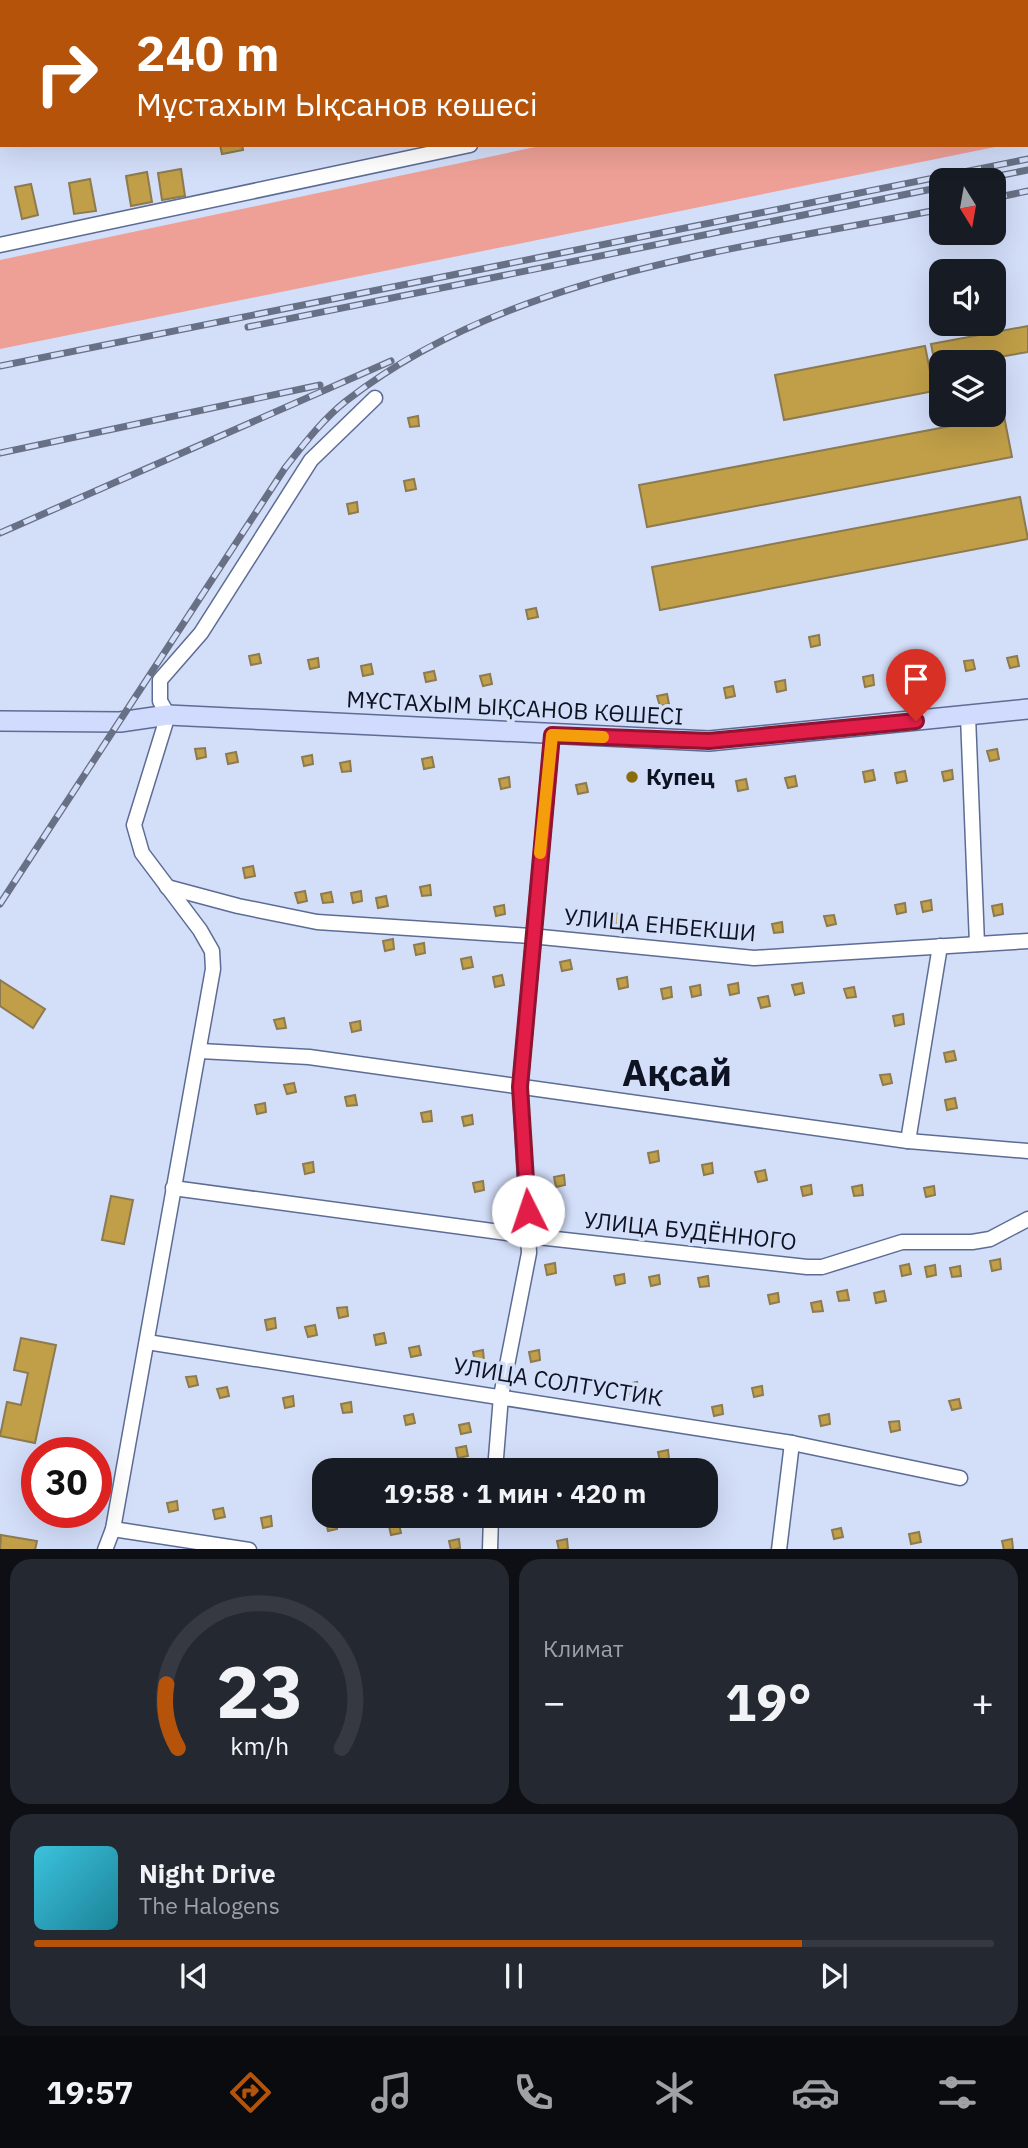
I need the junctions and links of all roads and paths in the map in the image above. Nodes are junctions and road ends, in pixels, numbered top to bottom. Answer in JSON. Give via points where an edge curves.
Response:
{"nodes":[{"id":1,"x":461,"y":147,"type":"edge"},
{"id":2,"x":0,"y":245,"type":"edge"},
{"id":3,"x":375,"y":398,"type":"dead end"},
{"id":4,"x":1028,"y":709,"type":"edge"},
{"id":5,"x":168,"y":715,"type":"junction"},
{"id":6,"x":968,"y":716,"type":"junction"},
{"id":7,"x":0,"y":721,"type":"edge"},
{"id":8,"x":552,"y":735,"type":"junction"},
{"id":9,"x":167,"y":887,"type":"junction"},
{"id":10,"x":531,"y":936,"type":"junction"},
{"id":11,"x":1028,"y":941,"type":"edge"},
{"id":12,"x":977,"y":944,"type":"junction"},
{"id":13,"x":940,"y":946,"type":"junction"},
{"id":14,"x":200,"y":1051,"type":"junction"},
{"id":15,"x":520,"y":1087,"type":"junction"},
{"id":16,"x":908,"y":1141,"type":"junction"},
{"id":17,"x":1027,"y":1152,"type":"edge"},
{"id":18,"x":173,"y":1188,"type":"junction"},
{"id":19,"x":1028,"y":1219,"type":"edge"},
{"id":20,"x":529,"y":1236,"type":"junction"},
{"id":21,"x":148,"y":1342,"type":"junction"},
{"id":22,"x":501,"y":1396,"type":"junction"},
{"id":23,"x":792,"y":1443,"type":"junction"},
{"id":24,"x":496,"y":1458,"type":"edge"},
{"id":25,"x":960,"y":1478,"type":"dead end"},
{"id":26,"x":491,"y":1528,"type":"edge"},
{"id":27,"x":113,"y":1529,"type":"junction"},
{"id":28,"x":105,"y":1549,"type":"edge"},
{"id":29,"x":248,"y":1549,"type":"edge"},
{"id":30,"x":490,"y":1549,"type":"edge"},
{"id":31,"x":779,"y":1549,"type":"edge"}],
"edges":[{"from":1,"to":2,"type":"street"},
{"from":3,"to":5,"type":"street","via":[[312,460],[201,633],[160,680],[160,701]]},
{"from":4,"to":6,"type":"main road","name":"МҰСТАХЫМ ЫҚСАНОВ КӨШЕСІ"},
{"from":5,"to":7,"type":"main road","name":"МҰСТАХЫМ ЫҚСАНОВ КӨШЕСІ","via":[[120,722]]},
{"from":5,"to":8,"type":"main road","name":"МҰСТАХЫМ ЫҚСАНОВ КӨШЕСІ"},
{"from":5,"to":9,"type":"street","via":[[134,825],[142,853]]},
{"from":6,"to":8,"type":"main road","name":"МҰСТАХЫМ ЫҚСАНОВ КӨШЕСІ","via":[[709,741]]},
{"from":6,"to":12,"type":"street"},
{"from":8,"to":10,"type":"street"},
{"from":9,"to":10,"type":"street","name":"УЛИЦА ЕНБЕКШИ","via":[[317,922]]},
{"from":9,"to":14,"type":"street","via":[[212,951]]},
{"from":10,"to":13,"type":"street","name":"УЛИЦА ЕНБЕКШИ","via":[[754,958]]},
{"from":10,"to":15,"type":"street"},
{"from":11,"to":12,"type":"street","name":"УЛИЦА ЕНБЕКШИ"},
{"from":12,"to":13,"type":"street","name":"УЛИЦА ЕНБЕКШИ"},
{"from":13,"to":16,"type":"street"},
{"from":14,"to":15,"type":"street","via":[[309,1057]]},
{"from":14,"to":18,"type":"street"},
{"from":15,"to":16,"type":"street"},
{"from":15,"to":20,"type":"street"},
{"from":16,"to":17,"type":"street"},
{"from":18,"to":20,"type":"street","name":"УЛИЦА БУДЁННОГО"},
{"from":18,"to":21,"type":"street"},
{"from":19,"to":20,"type":"street","name":"УЛИЦА БУДЁННОГО","via":[[990,1239],[902,1242],[815,1267]]},
{"from":20,"to":22,"type":"street"},
{"from":21,"to":22,"type":"street","name":"УЛИЦА СОЛТУСТИК"},
{"from":21,"to":27,"type":"street"},
{"from":22,"to":23,"type":"street","name":"УЛИЦА СОЛТУСТИК"},
{"from":22,"to":24,"type":"street"},
{"from":23,"to":25,"type":"street","name":"УЛИЦА СОЛТУСТИК"},
{"from":23,"to":31,"type":"street"},
{"from":26,"to":30,"type":"street"},
{"from":27,"to":28,"type":"street"},
{"from":27,"to":29,"type":"street"}]}
